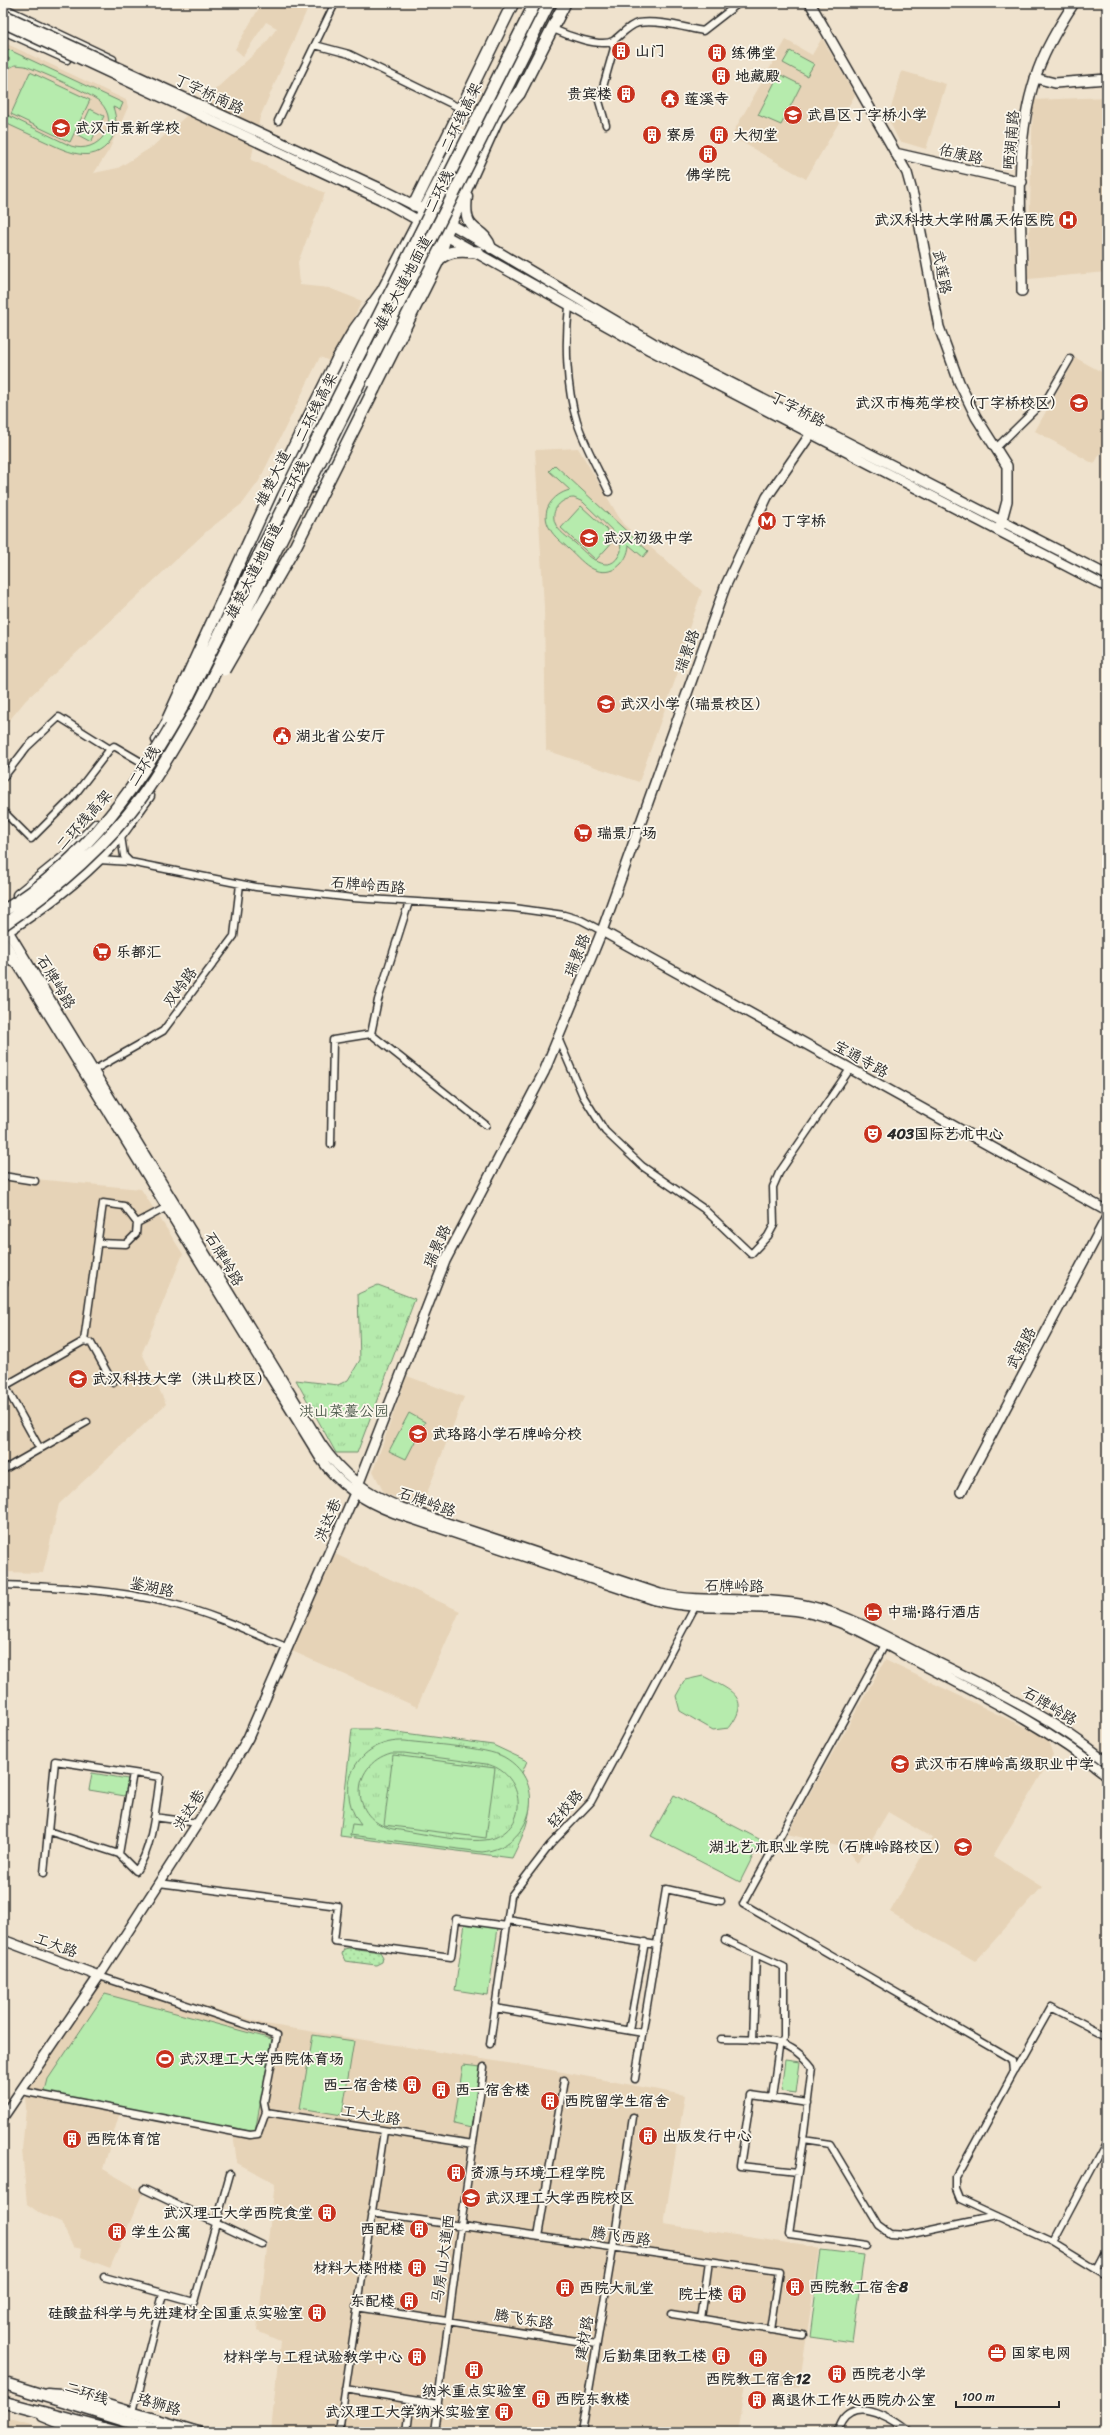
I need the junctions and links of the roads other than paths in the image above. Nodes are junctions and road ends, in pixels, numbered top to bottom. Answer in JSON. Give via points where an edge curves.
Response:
{"nodes":[{"id":1,"x":335,"y":3,"type":"edge"},
{"id":2,"x":513,"y":3,"type":"edge"},
{"id":3,"x":530,"y":3,"type":"edge"},
{"id":4,"x":535,"y":3,"type":"edge"},
{"id":5,"x":550,"y":3,"type":"edge"},
{"id":6,"x":554,"y":3,"type":"edge"},
{"id":7,"x":565,"y":3,"type":"edge"},
{"id":8,"x":739,"y":3,"type":"edge"},
{"id":9,"x":810,"y":3,"type":"edge"},
{"id":10,"x":1074,"y":3,"type":"edge"},
{"id":11,"x":3,"y":7,"type":"edge"},
{"id":12,"x":3,"y":14,"type":"edge"},
{"id":13,"x":3,"y":23,"type":"edge"},
{"id":14,"x":553,"y":29,"type":"junction"},
{"id":15,"x":3,"y":32,"type":"edge"},
{"id":16,"x":75,"y":41,"type":"junction"},
{"id":17,"x":611,"y":42,"type":"junction"},
{"id":18,"x":315,"y":45,"type":"junction"},
{"id":19,"x":113,"y":59,"type":"dead end"},
{"id":20,"x":1035,"y":78,"type":"junction"},
{"id":21,"x":1107,"y":79,"type":"edge"},
{"id":22,"x":462,"y":109,"type":"junction"},
{"id":23,"x":498,"y":118,"type":"junction"},
{"id":24,"x":278,"y":121,"type":"dead end"},
{"id":25,"x":606,"y":125,"type":"dead end"},
{"id":26,"x":894,"y":153,"type":"junction"},
{"id":27,"x":1022,"y":182,"type":"junction"},
{"id":28,"x":467,"y":189,"type":"junction"},
{"id":29,"x":419,"y":208,"type":"junction"},
{"id":30,"x":419,"y":220,"type":"junction"},
{"id":31,"x":451,"y":224,"type":"junction"},
{"id":32,"x":446,"y":235,"type":"junction"},
{"id":33,"x":491,"y":248,"type":"junction"},
{"id":34,"x":478,"y":252,"type":"junction"},
{"id":35,"x":439,"y":259,"type":"junction"},
{"id":36,"x":1022,"y":291,"type":"dead end"},
{"id":37,"x":382,"y":293,"type":"junction"},
{"id":38,"x":569,"y":306,"type":"junction"},
{"id":39,"x":1070,"y":359,"type":"dead end"},
{"id":40,"x":812,"y":432,"type":"junction"},
{"id":41,"x":997,"y":447,"type":"junction"},
{"id":42,"x":610,"y":492,"type":"dead end"},
{"id":43,"x":1001,"y":527,"type":"junction"},
{"id":44,"x":1107,"y":575,"type":"edge"},
{"id":45,"x":1107,"y":587,"type":"edge"},
{"id":46,"x":199,"y":704,"type":"junction"},
{"id":47,"x":110,"y":749,"type":"junction"},
{"id":48,"x":143,"y":763,"type":"junction"},
{"id":49,"x":3,"y":778,"type":"edge"},
{"id":50,"x":3,"y":811,"type":"edge"},
{"id":51,"x":121,"y":835,"type":"junction"},
{"id":52,"x":97,"y":860,"type":"junction"},
{"id":53,"x":130,"y":862,"type":"junction"},
{"id":54,"x":240,"y":884,"type":"junction"},
{"id":55,"x":409,"y":902,"type":"junction"},
{"id":56,"x":3,"y":907,"type":"edge"},
{"id":57,"x":3,"y":911,"type":"edge"},
{"id":58,"x":4,"y":928,"type":"edge"},
{"id":59,"x":602,"y":931,"type":"junction"},
{"id":60,"x":3,"y":940,"type":"edge"},
{"id":61,"x":3,"y":954,"type":"edge"},
{"id":62,"x":17,"y":963,"type":"junction"},
{"id":63,"x":370,"y":1034,"type":"junction"},
{"id":64,"x":558,"y":1038,"type":"junction"},
{"id":65,"x":850,"y":1069,"type":"junction"},
{"id":66,"x":94,"y":1070,"type":"junction"},
{"id":67,"x":486,"y":1125,"type":"dead end"},
{"id":68,"x":331,"y":1144,"type":"dead end"},
{"id":69,"x":3,"y":1176,"type":"edge"},
{"id":70,"x":35,"y":1181,"type":"dead end"},
{"id":71,"x":170,"y":1205,"type":"junction"},
{"id":72,"x":1107,"y":1211,"type":"edge"},
{"id":73,"x":1107,"y":1217,"type":"edge"},
{"id":74,"x":137,"y":1223,"type":"junction"},
{"id":75,"x":98,"y":1243,"type":"junction"},
{"id":76,"x":84,"y":1340,"type":"junction"},
{"id":77,"x":113,"y":1383,"type":"dead end"},
{"id":78,"x":4,"y":1385,"type":"edge"},
{"id":79,"x":87,"y":1422,"type":"dead end"},
{"id":80,"x":40,"y":1449,"type":"junction"},
{"id":81,"x":3,"y":1470,"type":"edge"},
{"id":82,"x":356,"y":1489,"type":"junction"},
{"id":83,"x":961,"y":1492,"type":"dead end"},
{"id":84,"x":3,"y":1585,"type":"edge"},
{"id":85,"x":697,"y":1603,"type":"junction"},
{"id":86,"x":887,"y":1642,"type":"junction"},
{"id":87,"x":288,"y":1648,"type":"junction"},
{"id":88,"x":1107,"y":1762,"type":"edge"},
{"id":89,"x":133,"y":1773,"type":"junction"},
{"id":90,"x":1107,"y":1775,"type":"edge"},
{"id":91,"x":154,"y":1817,"type":"junction"},
{"id":92,"x":198,"y":1823,"type":"junction"},
{"id":93,"x":48,"y":1831,"type":"junction"},
{"id":94,"x":119,"y":1854,"type":"junction"},
{"id":95,"x":44,"y":1873,"type":"dead end"},
{"id":96,"x":160,"y":1883,"type":"junction"},
{"id":97,"x":721,"y":1901,"type":"dead end"},
{"id":98,"x":507,"y":1923,"type":"junction"},
{"id":99,"x":3,"y":1940,"type":"edge"},
{"id":100,"x":725,"y":1940,"type":"dead end"},
{"id":101,"x":645,"y":1942,"type":"junction"},
{"id":102,"x":657,"y":1945,"type":"junction"},
{"id":103,"x":756,"y":1954,"type":"junction"},
{"id":104,"x":99,"y":1976,"type":"junction"},
{"id":105,"x":495,"y":2008,"type":"junction"},
{"id":106,"x":629,"y":2030,"type":"junction"},
{"id":107,"x":643,"y":2033,"type":"junction"},
{"id":108,"x":1107,"y":2036,"type":"edge"},
{"id":109,"x":721,"y":2039,"type":"dead end"},
{"id":110,"x":753,"y":2040,"type":"junction"},
{"id":111,"x":781,"y":2042,"type":"junction"},
{"id":112,"x":490,"y":2044,"type":"dead end"},
{"id":113,"x":484,"y":2067,"type":"dead end"},
{"id":114,"x":1014,"y":2072,"type":"junction"},
{"id":115,"x":635,"y":2079,"type":"dead end"},
{"id":116,"x":564,"y":2080,"type":"dead end"},
{"id":117,"x":20,"y":2091,"type":"junction"},
{"id":118,"x":772,"y":2098,"type":"junction"},
{"id":119,"x":808,"y":2103,"type":"junction"},
{"id":120,"x":266,"y":2112,"type":"junction"},
{"id":121,"x":3,"y":2117,"type":"edge"},
{"id":122,"x":632,"y":2117,"type":"dead end"},
{"id":123,"x":384,"y":2131,"type":"junction"},
{"id":124,"x":803,"y":2140,"type":"junction"},
{"id":125,"x":1107,"y":2140,"type":"edge"},
{"id":126,"x":473,"y":2144,"type":"junction"},
{"id":127,"x":798,"y":2172,"type":"junction"},
{"id":128,"x":230,"y":2174,"type":"dead end"},
{"id":129,"x":144,"y":2189,"type":"dead end"},
{"id":130,"x":371,"y":2213,"type":"junction"},
{"id":131,"x":997,"y":2216,"type":"junction"},
{"id":132,"x":216,"y":2224,"type":"junction"},
{"id":133,"x":461,"y":2225,"type":"junction"},
{"id":134,"x":538,"y":2237,"type":"junction"},
{"id":135,"x":1053,"y":2242,"type":"junction"},
{"id":136,"x":262,"y":2245,"type":"dead end"},
{"id":137,"x":867,"y":2245,"type":"dead end"},
{"id":138,"x":613,"y":2248,"type":"junction"},
{"id":139,"x":1107,"y":2250,"type":"edge"},
{"id":140,"x":709,"y":2261,"type":"junction"},
{"id":141,"x":1097,"y":2269,"type":"junction"},
{"id":142,"x":1107,"y":2275,"type":"edge"},
{"id":143,"x":104,"y":2277,"type":"dead end"},
{"id":144,"x":163,"y":2294,"type":"junction"},
{"id":145,"x":356,"y":2308,"type":"junction"},
{"id":146,"x":672,"y":2314,"type":"dead end"},
{"id":147,"x":701,"y":2319,"type":"junction"},
{"id":148,"x":448,"y":2321,"type":"junction"},
{"id":149,"x":770,"y":2330,"type":"junction"},
{"id":150,"x":803,"y":2335,"type":"dead end"},
{"id":151,"x":596,"y":2344,"type":"junction"},
{"id":152,"x":3,"y":2383,"type":"edge"},
{"id":153,"x":344,"y":2389,"type":"junction"},
{"id":154,"x":40,"y":2393,"type":"junction"},
{"id":155,"x":411,"y":2400,"type":"junction"},
{"id":156,"x":3,"y":2402,"type":"edge"},
{"id":157,"x":438,"y":2404,"type":"junction"},
{"id":158,"x":25,"y":2408,"type":"junction"},
{"id":159,"x":133,"y":2412,"type":"junction"},
{"id":160,"x":76,"y":2431,"type":"edge"},
{"id":161,"x":117,"y":2432,"type":"edge"},
{"id":162,"x":162,"y":2432,"type":"edge"},
{"id":163,"x":198,"y":2432,"type":"edge"},
{"id":164,"x":339,"y":2432,"type":"edge"},
{"id":165,"x":407,"y":2432,"type":"edge"},
{"id":166,"x":434,"y":2432,"type":"edge"},
{"id":167,"x":582,"y":2432,"type":"edge"},
{"id":168,"x":838,"y":2432,"type":"edge"},
{"id":169,"x":909,"y":2432,"type":"edge"}],
"edges":[{"from":1,"to":18,"type":"street"},
{"from":2,"to":22,"type":"highway"},
{"from":3,"to":29,"type":"main road","name":"雄楚大道"},
{"from":4,"to":57,"type":"highway","name":"二环线高架","bridge":true,"via":[[189,695],[160,748],[137,783],[86,844],[42,884]]},
{"from":5,"to":46,"type":"highway","name":"二环线","bridge":true},
{"from":6,"to":23,"type":"main road","name":"雄楚大道地面道"},
{"from":7,"to":14,"type":"highway"},
{"from":8,"to":17,"type":"street","via":[[703,31],[650,22],[636,24]]},
{"from":9,"to":26,"type":"main road","name":"武莲路"},
{"from":10,"to":20,"type":"main road","name":"晒湖南路","via":[[1048,48]]},
{"from":11,"to":16,"type":"street"},
{"from":12,"to":29,"type":"main road","name":"丁字桥南路","bridge":true},
{"from":13,"to":30,"type":"main road","name":"丁字桥南路","bridge":true,"via":[[380,199]]},
{"from":14,"to":17,"type":"street","via":[[565,35],[601,44]]},
{"from":14,"to":23,"type":"highway","via":[[519,94]]},
{"from":15,"to":16,"type":"street","via":[[67,60]]},
{"from":16,"to":19,"type":"street"},
{"from":17,"to":25,"type":"street","via":[[614,48],[599,101]]},
{"from":18,"to":22,"type":"street","via":[[349,54]]},
{"from":18,"to":24,"type":"street"},
{"from":20,"to":21,"type":"main road","via":[[1055,83]]},
{"from":20,"to":27,"type":"main road","name":"晒湖南路","via":[[1027,109]]},
{"from":22,"to":29,"type":"highway"},
{"from":23,"to":28,"type":"main road","name":"雄楚大道地面道"},
{"from":26,"to":27,"type":"main road","name":"佑康路"},
{"from":26,"to":41,"type":"main road","name":"武莲路","via":[[910,184],[944,340],[959,382],[973,410]]},
{"from":27,"to":36,"type":"main road","name":"晒湖南路"},
{"from":28,"to":31,"type":"main road","name":"雄楚大道地面道"},
{"from":28,"to":33,"type":"main road","via":[[468,220],[473,229],[488,239]]},
{"from":29,"to":30,"type":"main road","name":"雄楚大道"},
{"from":29,"to":31,"type":"main road","name":"丁字桥南路"},
{"from":30,"to":32,"type":"main road","name":"丁字桥南路"},
{"from":30,"to":37,"type":"main road","name":"雄楚大道"},
{"from":31,"to":32,"type":"main road","name":"雄楚大道地面道"},
{"from":31,"to":33,"type":"main road","name":"丁字桥路"},
{"from":32,"to":34,"type":"main road","name":"丁字桥路"},
{"from":32,"to":35,"type":"highway"},
{"from":32,"to":51,"type":"main road","name":"雄楚大道地面道","via":[[190,725],[160,780]]},
{"from":33,"to":43,"type":"main road","name":"丁字桥路","via":[[653,343]]},
{"from":34,"to":35,"type":"highway","via":[[452,252]]},
{"from":34,"to":38,"type":"main road","name":"丁字桥路"},
{"from":35,"to":46,"type":"highway","bridge":true,"via":[[296,545],[217,681]]},
{"from":37,"to":48,"type":"main road","name":"雄楚大道","via":[[230,599],[172,713]]},
{"from":37,"to":56,"type":"highway","bridge":true,"via":[[349,338],[337,360],[272,491],[180,694],[136,774],[80,844]]},
{"from":38,"to":40,"type":"main road","name":"丁字桥路"},
{"from":38,"to":42,"type":"street","via":[[566,328],[570,384],[577,420]]},
{"from":39,"to":41,"type":"street","via":[[1048,397]]},
{"from":40,"to":43,"type":"main road","name":"丁字桥路"},
{"from":40,"to":59,"type":"main road","name":"瑞景路","via":[[768,497],[725,587]]},
{"from":41,"to":43,"type":"main road","name":"武莲路","via":[[1007,466],[1008,476],[1008,501]]},
{"from":43,"to":44,"type":"main road","name":"丁字桥路"},
{"from":43,"to":45,"type":"main road","name":"丁字桥路"},
{"from":46,"to":58,"type":"highway","name":"二环线","bridge":true,"via":[[141,797],[103,844]]},
{"from":47,"to":48,"type":"street","via":[[114,746]]},
{"from":47,"to":49,"type":"street","via":[[58,717],[27,747]]},
{"from":47,"to":50,"type":"street","via":[[73,797],[30,839]]},
{"from":48,"to":56,"type":"main road","name":"雄楚大道","via":[[93,828],[66,856]]},
{"from":51,"to":52,"type":"main road","name":"雄楚大道地面道"},
{"from":51,"to":53,"type":"street","via":[[120,843],[124,856]]},
{"from":52,"to":53,"type":"street","name":"石牌岭西路"},
{"from":52,"to":58,"type":"main road","name":"雄楚大道地面道","via":[[41,908]]},
{"from":53,"to":54,"type":"street","name":"石牌岭西路"},
{"from":54,"to":55,"type":"street","name":"石牌岭西路"},
{"from":54,"to":66,"type":"street","name":"双岭路","via":[[234,936],[163,1031]]},
{"from":55,"to":59,"type":"street","name":"石牌岭西路","via":[[514,908],[564,915]]},
{"from":55,"to":63,"type":"street"},
{"from":58,"to":66,"type":"main road","name":"石牌岭路"},
{"from":59,"to":64,"type":"main road","name":"瑞景路"},
{"from":59,"to":65,"type":"main road","name":"宝通寺路"},
{"from":60,"to":62,"type":"main road","name":"石牌岭路"},
{"from":61,"to":62,"type":"main road"},
{"from":62,"to":71,"type":"main road","name":"石牌岭路"},
{"from":63,"to":67,"type":"street"},
{"from":63,"to":68,"type":"street","via":[[333,1040]]},
{"from":64,"to":65,"type":"street","via":[[583,1096],[605,1131],[642,1166],[704,1209],[751,1254],[768,1236],[774,1225],[773,1187],[779,1173]]},
{"from":64,"to":82,"type":"main road","name":"瑞景路","via":[[544,1072],[445,1261]]},
{"from":65,"to":72,"type":"main road","name":"宝通寺路"},
{"from":66,"to":71,"type":"main road","name":"石牌岭路"},
{"from":69,"to":70,"type":"street"},
{"from":71,"to":74,"type":"street"},
{"from":71,"to":82,"type":"main road","name":"石牌岭路","via":[[321,1444]]},
{"from":73,"to":83,"type":"main road","name":"武锅路"},
{"from":74,"to":75,"type":"street","via":[[136,1234],[126,1244]]},
{"from":74,"to":75,"type":"street","via":[[124,1206],[102,1203]]},
{"from":75,"to":76,"type":"street"},
{"from":76,"to":77,"type":"street","via":[[91,1343]]},
{"from":76,"to":78,"type":"street"},
{"from":78,"to":80,"type":"street"},
{"from":79,"to":80,"type":"street"},
{"from":80,"to":81,"type":"street"},
{"from":82,"to":85,"type":"main road","name":"石牌岭路","via":[[402,1508],[512,1546],[660,1594]]},
{"from":82,"to":87,"type":"main road","name":"洪达巷"},
{"from":84,"to":87,"type":"street","name":"鉴湖路","via":[[83,1588],[153,1599],[222,1620]]},
{"from":85,"to":86,"type":"main road","name":"石牌岭路","via":[[777,1601],[804,1605],[842,1615]]},
{"from":85,"to":98,"type":"street","name":"轻校路","via":[[591,1802],[550,1845],[511,1896]]},
{"from":86,"to":88,"type":"main road","name":"石牌岭路","via":[[1037,1712]]},
{"from":86,"to":90,"type":"main road","name":"石牌岭路","via":[[1031,1721]]},
{"from":86,"to":114,"type":"street","via":[[743,1904],[1009,2056],[1013,2060]]},
{"from":87,"to":92,"type":"main road","name":"洪达巷","via":[[248,1738]]},
{"from":89,"to":91,"type":"street","via":[[160,1777]]},
{"from":89,"to":93,"type":"street","via":[[55,1761]]},
{"from":89,"to":94,"type":"street"},
{"from":91,"to":92,"type":"street"},
{"from":91,"to":94,"type":"street","via":[[146,1849],[137,1870]]},
{"from":92,"to":96,"type":"main road","name":"洪达巷"},
{"from":93,"to":94,"type":"street"},
{"from":93,"to":95,"type":"street"},
{"from":96,"to":98,"type":"street","via":[[338,1906],[334,1941],[451,1956],[456,1919]]},
{"from":96,"to":104,"type":"main road","name":"洪达巷"},
{"from":97,"to":102,"type":"street","via":[[666,1889]]},
{"from":98,"to":101,"type":"street"},
{"from":98,"to":105,"type":"street","name":"轻校路"},
{"from":99,"to":104,"type":"main road","name":"工大路"},
{"from":100,"to":103,"type":"street"},
{"from":101,"to":102,"type":"street"},
{"from":101,"to":106,"type":"street"},
{"from":102,"to":107,"type":"street"},
{"from":103,"to":110,"type":"street"},
{"from":103,"to":111,"type":"street","via":[[784,1967],[784,2038]]},
{"from":104,"to":117,"type":"main road","name":"洪达巷"},
{"from":104,"to":120,"type":"street","via":[[276,2035],[264,2102]]},
{"from":105,"to":106,"type":"street"},
{"from":105,"to":112,"type":"street","name":"轻校路"},
{"from":106,"to":107,"type":"street"},
{"from":107,"to":115,"type":"street"},
{"from":108,"to":114,"type":"street","via":[[1051,2007]]},
{"from":109,"to":110,"type":"street"},
{"from":110,"to":111,"type":"street"},
{"from":111,"to":118,"type":"street"},
{"from":111,"to":119,"type":"street","via":[[798,2050],[812,2067]]},
{"from":113,"to":126,"type":"street","name":"马房山大道西"},
{"from":114,"to":131,"type":"street","via":[[955,2183],[960,2199]]},
{"from":116,"to":134,"type":"street"},
{"from":117,"to":120,"type":"street","via":[[250,2135],[258,2134]]},
{"from":117,"to":121,"type":"main road","name":"洪达巷"},
{"from":118,"to":119,"type":"street"},
{"from":118,"to":127,"type":"street","via":[[751,2095],[740,2166]]},
{"from":119,"to":124,"type":"street"},
{"from":120,"to":123,"type":"street","name":"工大北路"},
{"from":122,"to":138,"type":"street","name":"建材路"},
{"from":123,"to":126,"type":"street","name":"工大北路"},
{"from":123,"to":130,"type":"street"},
{"from":124,"to":127,"type":"street"},
{"from":124,"to":131,"type":"street","via":[[830,2144],[879,2226],[890,2234],[907,2235]]},
{"from":125,"to":135,"type":"street"},
{"from":126,"to":133,"type":"street","name":"马房山大道西"},
{"from":127,"to":137,"type":"street","via":[[789,2234]]},
{"from":128,"to":132,"type":"street"},
{"from":129,"to":132,"type":"street"},
{"from":130,"to":133,"type":"street","name":"腾飞西路"},
{"from":130,"to":145,"type":"street"},
{"from":131,"to":135,"type":"street"},
{"from":132,"to":136,"type":"street"},
{"from":132,"to":144,"type":"street","via":[[194,2302]]},
{"from":133,"to":134,"type":"street","name":"腾飞西路"},
{"from":133,"to":148,"type":"street","name":"马房山大道西"},
{"from":134,"to":138,"type":"street","name":"腾飞西路"},
{"from":135,"to":141,"type":"street"},
{"from":138,"to":140,"type":"street","name":"腾飞西路"},
{"from":138,"to":151,"type":"street","name":"建材路"},
{"from":139,"to":141,"type":"street"},
{"from":140,"to":147,"type":"street"},
{"from":140,"to":149,"type":"street","name":"腾飞西路","via":[[779,2271]]},
{"from":141,"to":142,"type":"street"},
{"from":143,"to":144,"type":"street"},
{"from":144,"to":159,"type":"street"},
{"from":145,"to":148,"type":"street","name":"腾飞东路"},
{"from":145,"to":153,"type":"street"},
{"from":146,"to":147,"type":"street"},
{"from":147,"to":149,"type":"street"},
{"from":148,"to":151,"type":"street","name":"腾飞东路"},
{"from":148,"to":157,"type":"street","name":"马房山大道西"},
{"from":149,"to":150,"type":"street"},
{"from":151,"to":167,"type":"street","name":"建材路"},
{"from":152,"to":154,"type":"highway","name":"二环线"},
{"from":153,"to":155,"type":"street"},
{"from":153,"to":164,"type":"street"},
{"from":154,"to":159,"type":"main road","name":"珞狮路","via":[[77,2396]]},
{"from":154,"to":162,"type":"highway","name":"二环线"},
{"from":155,"to":157,"type":"street"},
{"from":155,"to":165,"type":"street"},
{"from":156,"to":158,"type":"highway","name":"二环线"},
{"from":157,"to":166,"type":"street","name":"马房山大道西"},
{"from":158,"to":160,"type":"main road"},
{"from":158,"to":161,"type":"highway","name":"二环线"},
{"from":159,"to":163,"type":"main road","name":"珞狮路"},
{"from":168,"to":169,"type":"street","via":[[844,2420],[854,2412],[868,2411],[887,2418]]}]}
